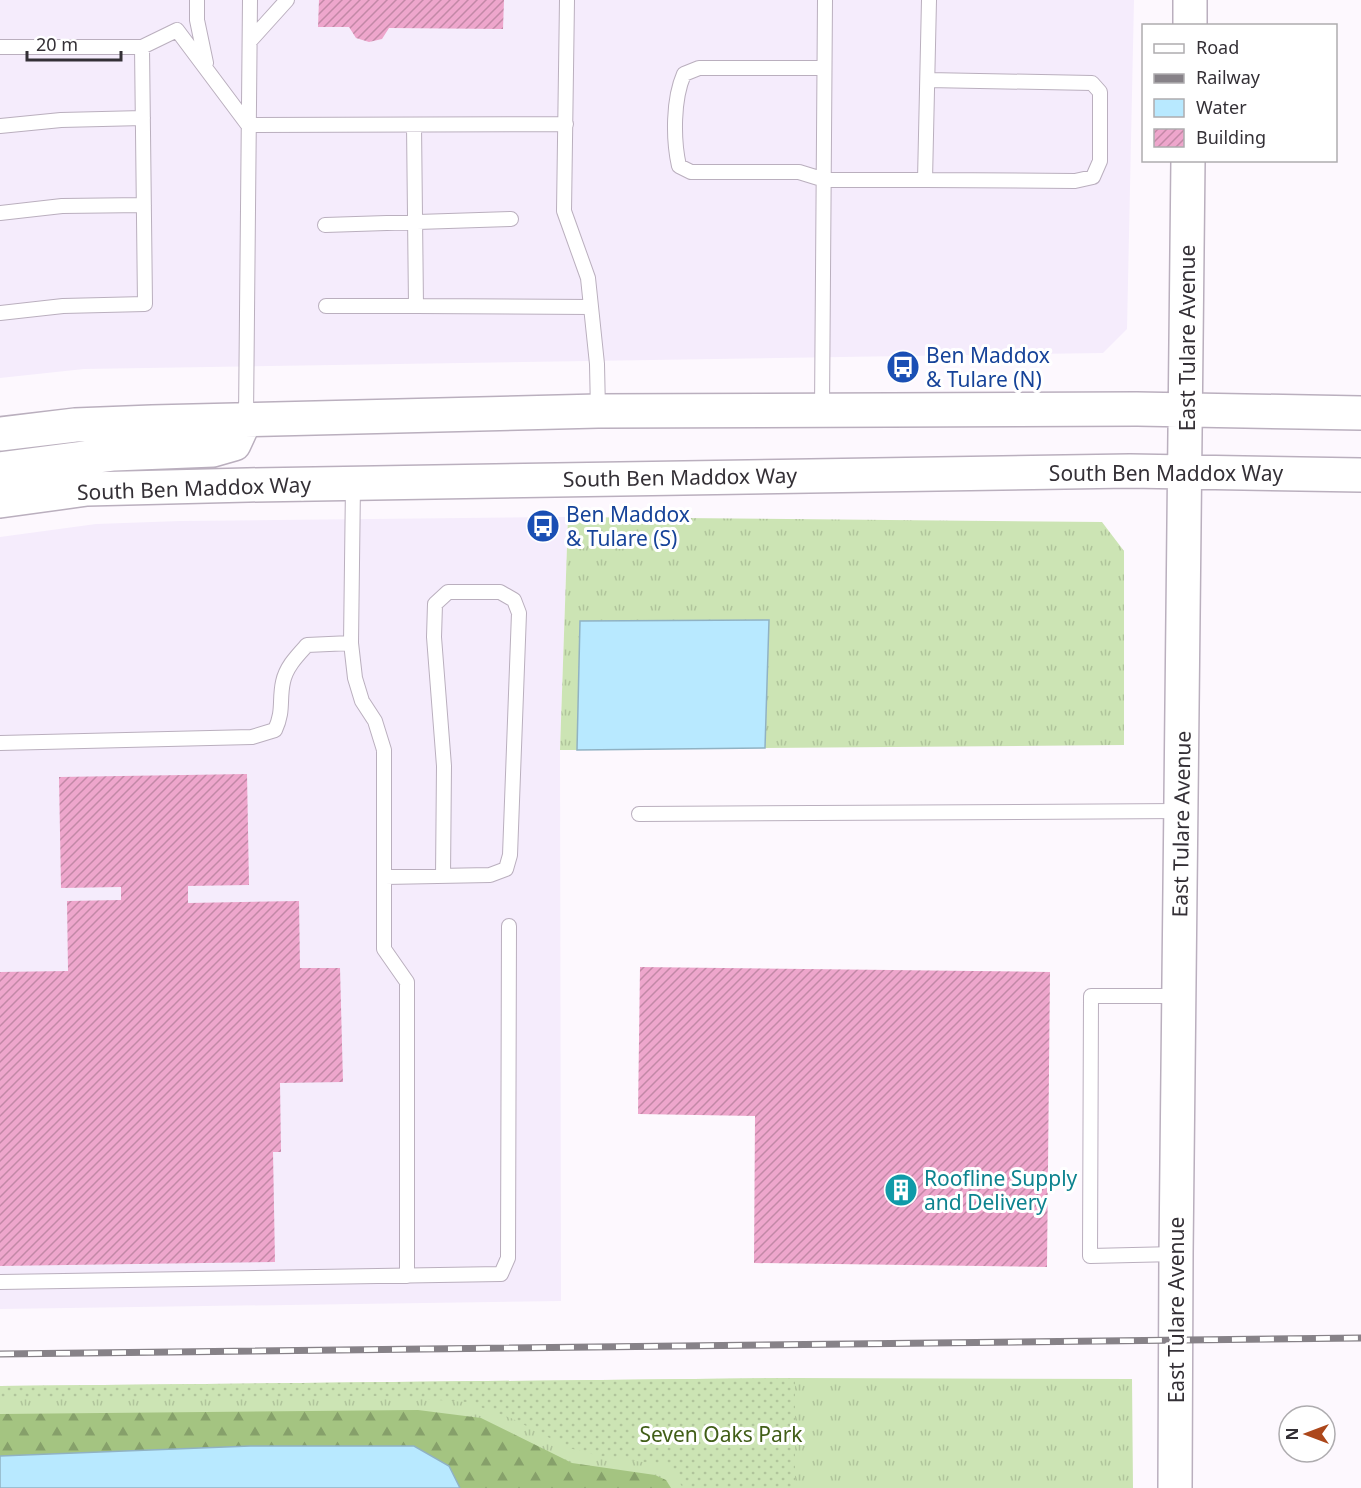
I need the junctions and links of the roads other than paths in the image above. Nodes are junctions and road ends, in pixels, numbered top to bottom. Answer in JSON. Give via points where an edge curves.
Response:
{"nodes":[{"id":1,"x":197,"y":0,"type":"edge"},
{"id":2,"x":250,"y":0,"type":"edge"},
{"id":3,"x":287,"y":0,"type":"edge"},
{"id":4,"x":567,"y":0,"type":"edge"},
{"id":5,"x":825,"y":0,"type":"edge"},
{"id":6,"x":929,"y":0,"type":"edge"},
{"id":7,"x":1190,"y":0,"type":"edge"},
{"id":8,"x":1190,"y":24,"type":"edge"},
{"id":9,"x":249,"y":41,"type":"junction"},
{"id":10,"x":0,"y":47,"type":"edge"},
{"id":11,"x":142,"y":47,"type":"junction"},
{"id":12,"x":207,"y":68,"type":"junction"},
{"id":13,"x":824,"y":68,"type":"junction"},
{"id":14,"x":928,"y":80,"type":"junction"},
{"id":15,"x":143,"y":118,"type":"junction"},
{"id":16,"x":566,"y":124,"type":"junction"},
{"id":17,"x":248,"y":125,"type":"junction"},
{"id":18,"x":414,"y":125,"type":"junction"},
{"id":19,"x":0,"y":126,"type":"edge"},
{"id":20,"x":1188,"y":162,"type":"edge"},
{"id":21,"x":825,"y":180,"type":"junction"},
{"id":22,"x":925,"y":180,"type":"junction"},
{"id":23,"x":144,"y":205,"type":"junction"},
{"id":24,"x":0,"y":213,"type":"edge"},
{"id":25,"x":511,"y":219,"type":"dead end"},
{"id":26,"x":415,"y":222,"type":"junction"},
{"id":27,"x":325,"y":225,"type":"dead end"},
{"id":28,"x":326,"y":306,"type":"dead end"},
{"id":29,"x":416,"y":306,"type":"junction"},
{"id":30,"x":591,"y":307,"type":"junction"},
{"id":31,"x":0,"y":313,"type":"edge"},
{"id":32,"x":1186,"y":410,"type":"junction"},
{"id":33,"x":598,"y":411,"type":"junction"},
{"id":34,"x":822,"y":412,"type":"junction"},
{"id":35,"x":1361,"y":413,"type":"edge"},
{"id":36,"x":246,"y":418,"type":"junction"},
{"id":37,"x":0,"y":434,"type":"edge"},
{"id":38,"x":0,"y":469,"type":"edge"},
{"id":39,"x":1186,"y":472,"type":"junction"},
{"id":40,"x":1361,"y":475,"type":"edge"},
{"id":41,"x":353,"y":484,"type":"junction"},
{"id":42,"x":0,"y":501,"type":"edge"},
{"id":43,"x":351,"y":643,"type":"junction"},
{"id":44,"x":0,"y":743,"type":"edge"},
{"id":45,"x":1181,"y":811,"type":"junction"},
{"id":46,"x":639,"y":814,"type":"dead end"},
{"id":47,"x":443,"y":876,"type":"junction"},
{"id":48,"x":385,"y":878,"type":"junction"},
{"id":49,"x":509,"y":926,"type":"dead end"},
{"id":50,"x":1178,"y":996,"type":"junction"},
{"id":51,"x":1176,"y":1254,"type":"junction"},
{"id":52,"x":407,"y":1276,"type":"junction"},
{"id":53,"x":0,"y":1282,"type":"edge"},
{"id":54,"x":1175,"y":1488,"type":"edge"}],
"edges":[{"from":1,"to":12,"type":"lane"},
{"from":2,"to":9,"type":"lane"},
{"from":3,"to":9,"type":"lane"},
{"from":4,"to":16,"type":"lane"},
{"from":5,"to":13,"type":"lane"},
{"from":6,"to":14,"type":"lane"},
{"from":7,"to":8,"type":"main road"},
{"from":9,"to":17,"type":"lane"},
{"from":10,"to":11,"type":"lane"},
{"from":11,"to":12,"type":"lane","via":[[177,30]]},
{"from":11,"to":15,"type":"lane"},
{"from":12,"to":17,"type":"lane"},
{"from":13,"to":21,"type":"lane"},
{"from":13,"to":21,"type":"lane","via":[[699,68],[684,74],[678,87],[676,153],[679,166],[691,172],[799,172]]},
{"from":14,"to":22,"type":"lane"},
{"from":14,"to":22,"type":"lane","via":[[1092,83],[1100,92],[1100,161],[1093,177],[1075,180]]},
{"from":15,"to":19,"type":"lane"},
{"from":15,"to":23,"type":"lane"},
{"from":16,"to":18,"type":"lane"},
{"from":16,"to":30,"type":"lane","via":[[564,211],[588,278]]},
{"from":17,"to":18,"type":"lane"},
{"from":17,"to":36,"type":"lane"},
{"from":18,"to":26,"type":"lane"},
{"from":20,"to":32,"type":"main road","name":"East Tulare Avenue"},
{"from":21,"to":22,"type":"lane"},
{"from":21,"to":34,"type":"lane"},
{"from":23,"to":24,"type":"lane","via":[[62,206]]},
{"from":23,"to":31,"type":"lane","via":[[145,304],[63,306]]},
{"from":25,"to":26,"type":"lane"},
{"from":26,"to":27,"type":"lane"},
{"from":26,"to":29,"type":"lane"},
{"from":28,"to":29,"type":"lane"},
{"from":29,"to":30,"type":"lane"},
{"from":30,"to":33,"type":"lane"},
{"from":32,"to":34,"type":"main road"},
{"from":32,"to":35,"type":"main road"},
{"from":32,"to":39,"type":"main road","name":"East Tulare Avenue"},
{"from":33,"to":34,"type":"main road"},
{"from":33,"to":36,"type":"main road"},
{"from":36,"to":37,"type":"main road","via":[[75,424]]},
{"from":36,"to":38,"type":"main road","via":[[234,444],[213,450],[114,454]]},
{"from":39,"to":40,"type":"main road","name":"South Ben Maddox Way"},
{"from":39,"to":41,"type":"main road","name":"South Ben Maddox Way"},
{"from":39,"to":45,"type":"main road","name":"East Tulare Avenue"},
{"from":41,"to":42,"type":"main road","name":"South Ben Maddox Way","via":[[87,489]]},
{"from":41,"to":43,"type":"lane"},
{"from":43,"to":44,"type":"lane","via":[[307,645],[292,661],[283,682],[282,715],[275,730],[252,737]]},
{"from":43,"to":48,"type":"lane","via":[[362,701],[375,722],[384,750]]},
{"from":45,"to":46,"type":"lane"},
{"from":45,"to":50,"type":"main road","name":"East Tulare Avenue"},
{"from":47,"to":47,"type":"lane","via":[[490,874],[506,869],[510,855],[519,613],[514,600],[500,592],[448,592],[435,604],[444,766]]},
{"from":47,"to":48,"type":"lane"},
{"from":48,"to":52,"type":"lane","via":[[384,949],[407,982]]},
{"from":49,"to":52,"type":"lane","via":[[508,1258],[501,1274]]},
{"from":50,"to":51,"type":"main road","name":"East Tulare Avenue"},
{"from":50,"to":51,"type":"lane","via":[[1091,996],[1090,1256]]},
{"from":51,"to":54,"type":"main road","name":"East Tulare Avenue"},
{"from":52,"to":53,"type":"lane"}]}
